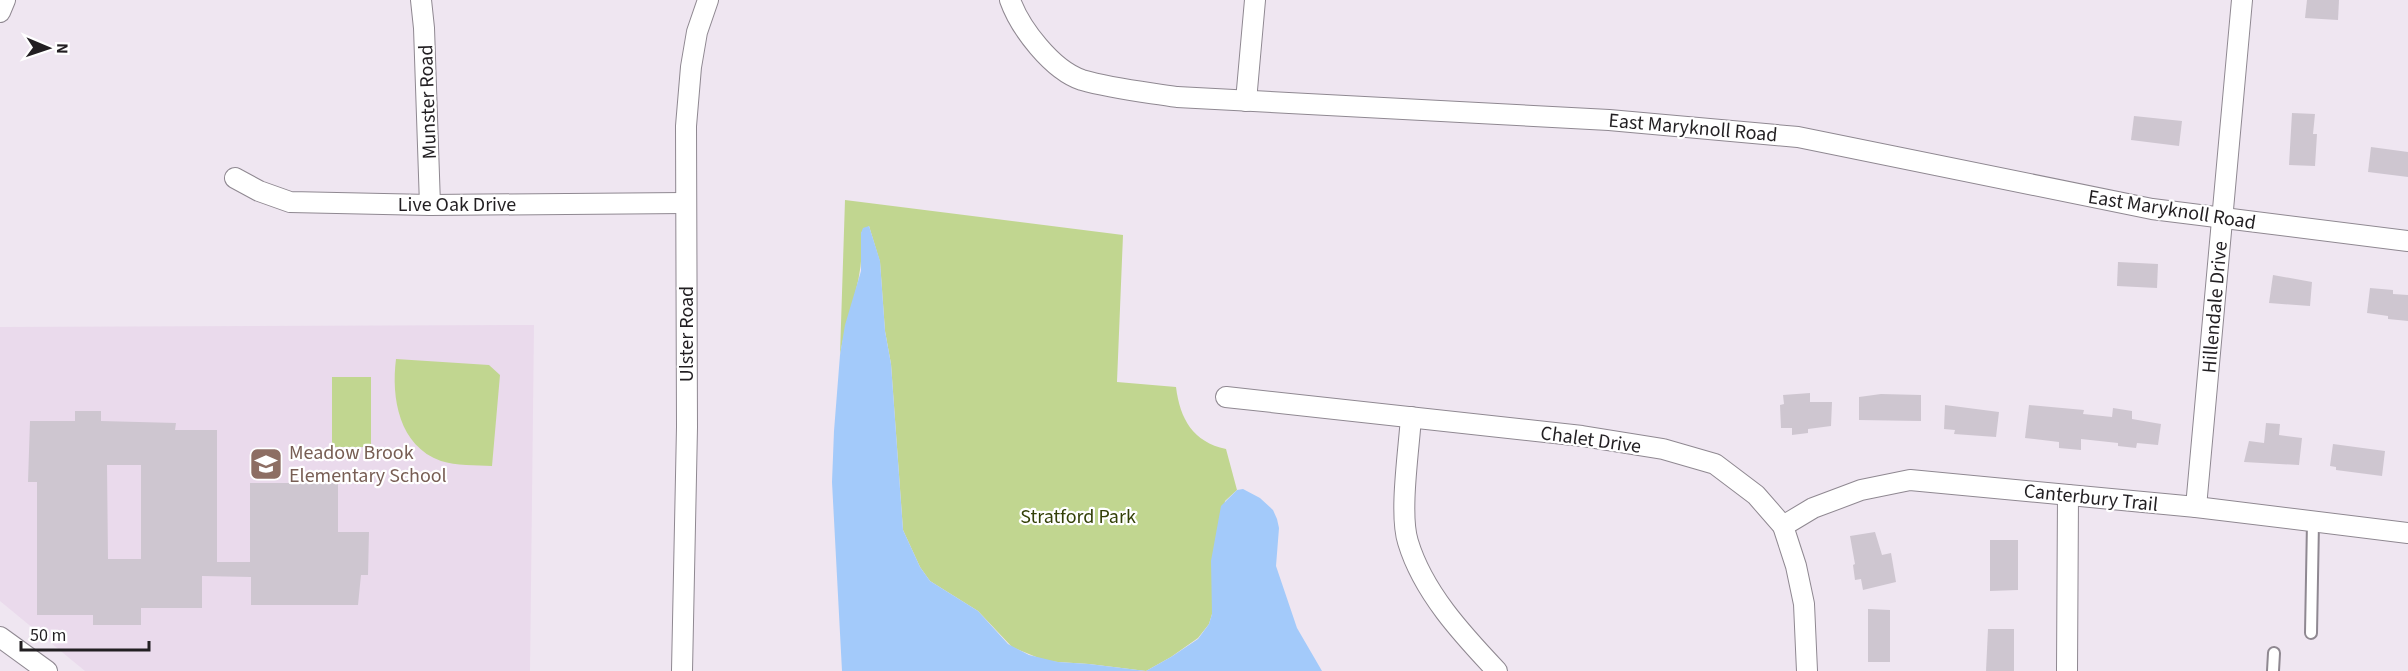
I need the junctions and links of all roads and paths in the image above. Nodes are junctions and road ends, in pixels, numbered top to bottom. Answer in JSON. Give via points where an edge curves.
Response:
{"nodes":[{"id":1,"x":5,"y":0,"type":"edge"},
{"id":2,"x":421,"y":0,"type":"edge"},
{"id":3,"x":708,"y":0,"type":"edge"},
{"id":4,"x":1010,"y":0,"type":"edge"},
{"id":5,"x":1255,"y":0,"type":"edge"},
{"id":6,"x":2242,"y":0,"type":"edge"},
{"id":7,"x":0,"y":12,"type":"edge"},
{"id":8,"x":1246,"y":101,"type":"junction"},
{"id":9,"x":235,"y":178,"type":"dead end"},
{"id":10,"x":685,"y":203,"type":"junction"},
{"id":11,"x":430,"y":205,"type":"junction"},
{"id":12,"x":2222,"y":218,"type":"junction"},
{"id":13,"x":2408,"y":241,"type":"edge"},
{"id":14,"x":1226,"y":397,"type":"dead end"},
{"id":15,"x":1411,"y":417,"type":"junction"},
{"id":16,"x":2068,"y":495,"type":"junction"},
{"id":17,"x":2196,"y":507,"type":"junction"},
{"id":18,"x":2313,"y":522,"type":"junction"},
{"id":19,"x":1783,"y":526,"type":"junction"},
{"id":20,"x":2408,"y":533,"type":"edge"},
{"id":21,"x":2311,"y":633,"type":"dead end"},
{"id":22,"x":0,"y":637,"type":"edge"},
{"id":23,"x":2274,"y":653,"type":"dead end"},
{"id":24,"x":47,"y":671,"type":"edge"},
{"id":25,"x":682,"y":671,"type":"edge"},
{"id":26,"x":1497,"y":671,"type":"edge"},
{"id":27,"x":1807,"y":671,"type":"edge"},
{"id":28,"x":2067,"y":671,"type":"edge"},
{"id":29,"x":2273,"y":671,"type":"edge"}],
"edges":[{"from":1,"to":7,"type":"street"},
{"from":2,"to":11,"type":"street","name":"Munster Road"},
{"from":3,"to":10,"type":"street","name":"Ulster Road","via":[[691,67]]},
{"from":4,"to":8,"type":"street","name":"East Maryknoll Road","via":[[1028,36],[1058,65],[1080,79],[1177,97]]},
{"from":5,"to":8,"type":"street"},
{"from":6,"to":12,"type":"street","name":"Hillendale Drive"},
{"from":8,"to":12,"type":"street","name":"East Maryknoll Road","via":[[1610,120],[1774,134],[1866,149],[2152,209]]},
{"from":9,"to":11,"type":"street","name":"Live Oak Drive","via":[[290,202]]},
{"from":10,"to":11,"type":"street","name":"Live Oak Drive"},
{"from":10,"to":25,"type":"street","name":"Ulster Road","via":[[687,427]]},
{"from":12,"to":13,"type":"street","name":"East Maryknoll Road"},
{"from":12,"to":17,"type":"street","name":"Hillendale Drive"},
{"from":14,"to":15,"type":"street","name":"Chalet Drive"},
{"from":15,"to":19,"type":"street","name":"Chalet Drive","via":[[1663,449],[1714,464],[1756,495]]},
{"from":15,"to":26,"type":"street","via":[[1405,505],[1407,541],[1443,608]]},
{"from":16,"to":17,"type":"street","name":"Canterbury Trail"},
{"from":16,"to":19,"type":"street","name":"Canterbury Trail","via":[[1910,480],[1861,490],[1813,508]]},
{"from":16,"to":28,"type":"street"},
{"from":17,"to":18,"type":"street","name":"Canterbury Trail"},
{"from":18,"to":20,"type":"street","name":"Canterbury Trail"},
{"from":18,"to":21,"type":"lane"},
{"from":19,"to":27,"type":"street","name":"Chalet Drive","via":[[1804,604]]},
{"from":22,"to":24,"type":"street"},
{"from":23,"to":29,"type":"lane"}]}
